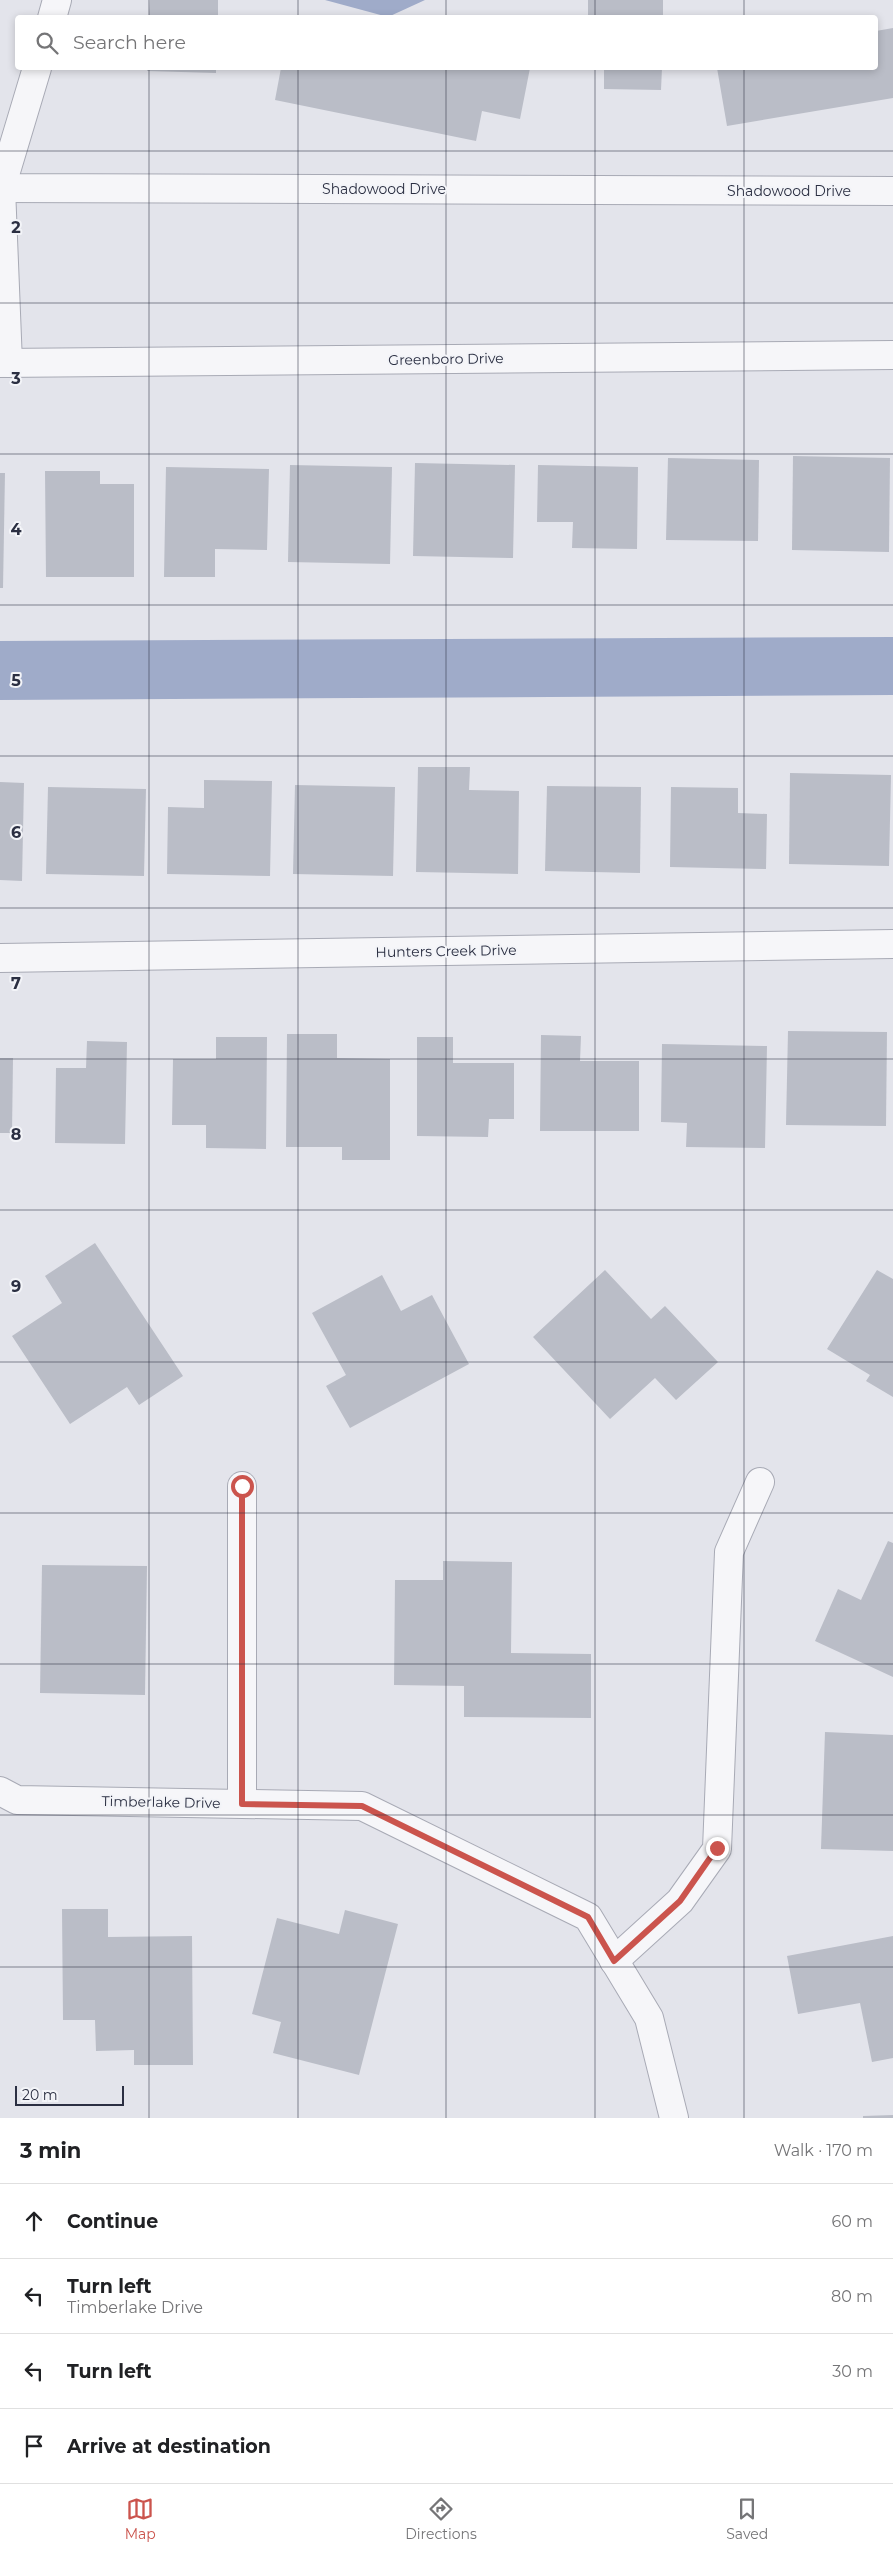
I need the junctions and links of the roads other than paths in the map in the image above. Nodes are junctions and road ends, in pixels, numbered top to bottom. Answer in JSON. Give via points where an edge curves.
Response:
{"nodes":[{"id":1,"x":57,"y":0,"type":"edge"},
{"id":2,"x":53,"y":15,"type":"edge"},
{"id":3,"x":36,"y":70,"type":"edge"},
{"id":4,"x":1,"y":188,"type":"edge"},
{"id":5,"x":893,"y":191,"type":"edge"},
{"id":6,"x":893,"y":355,"type":"edge"},
{"id":7,"x":4,"y":363,"type":"edge"},
{"id":8,"x":893,"y":944,"type":"edge"},
{"id":9,"x":0,"y":958,"type":"edge"},
{"id":10,"x":760,"y":1482,"type":"dead end"},
{"id":11,"x":242,"y":1486,"type":"dead end"},
{"id":12,"x":0,"y":1791,"type":"edge"},
{"id":13,"x":242,"y":1804,"type":"junction"},
{"id":14,"x":614,"y":1961,"type":"junction"},
{"id":15,"x":674,"y":2118,"type":"edge"}],
"edges":[{"from":1,"to":2,"type":"street"},
{"from":3,"to":4,"type":"street"},
{"from":4,"to":5,"type":"street","name":"Shadowood Drive"},
{"from":4,"to":7,"type":"street"},
{"from":6,"to":7,"type":"street","name":"Greenboro Drive"},
{"from":8,"to":9,"type":"street","name":"Hunters Creek Drive"},
{"from":10,"to":14,"type":"street","via":[[729,1552],[717,1848],[680,1901]]},
{"from":11,"to":13,"type":"street"},
{"from":12,"to":13,"type":"street","name":"Timberlake Drive","via":[[17,1800]]},
{"from":13,"to":14,"type":"street","name":"Timberlake Drive","via":[[362,1806],[588,1917]]},
{"from":14,"to":15,"type":"street","name":"Timberlake Drive","via":[[649,2018]]}]}
